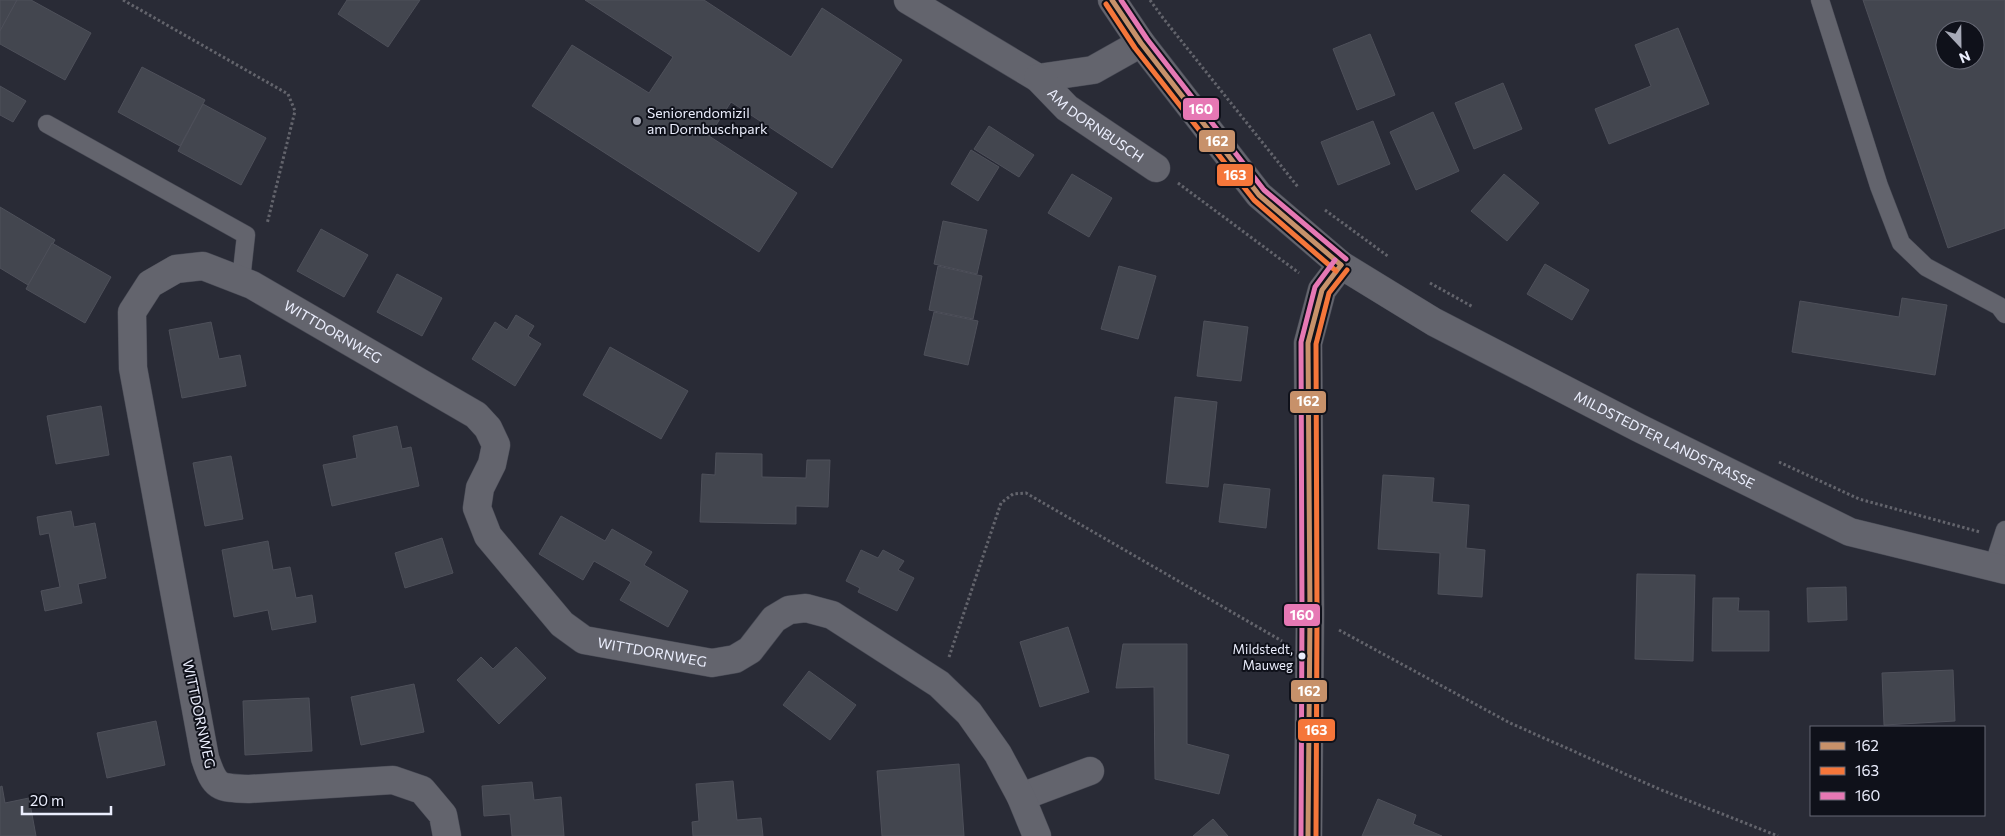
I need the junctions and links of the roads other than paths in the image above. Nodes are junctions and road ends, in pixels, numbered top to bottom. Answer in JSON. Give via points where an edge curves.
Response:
{"nodes":[{"id":1,"x":908,"y":0,"type":"edge"},
{"id":2,"x":1112,"y":0,"type":"edge"},
{"id":3,"x":1820,"y":0,"type":"edge"},
{"id":4,"x":1141,"y":42,"type":"junction"},
{"id":5,"x":1038,"y":78,"type":"junction"},
{"id":6,"x":47,"y":124,"type":"dead end"},
{"id":7,"x":1156,"y":168,"type":"road end"},
{"id":8,"x":1340,"y":265,"type":"junction"},
{"id":9,"x":240,"y":280,"type":"junction"},
{"id":10,"x":2005,"y":314,"type":"edge"},
{"id":11,"x":2004,"y":534,"type":"edge"},
{"id":12,"x":1999,"y":568,"type":"edge"},
{"id":13,"x":1090,"y":771,"type":"dead end"},
{"id":14,"x":1021,"y":798,"type":"junction"},
{"id":15,"x":447,"y":836,"type":"edge"},
{"id":16,"x":1037,"y":836,"type":"edge"},
{"id":17,"x":1308,"y":836,"type":"edge"}],
"edges":[{"from":1,"to":5,"type":"street","name":"AM DORNBUSCH"},
{"from":2,"to":4,"type":"street","name":"MILDSTEDTER LANDSTRASSE"},
{"from":3,"to":10,"type":"lane","via":[[1879,186],[1901,242],[1926,267],[1999,306]]},
{"from":4,"to":5,"type":"street","name":"AM DORNBUSCH","via":[[1093,70]]},
{"from":4,"to":8,"type":"street","name":"MILDSTEDTER LANDSTRASSE","via":[[1258,195]]},
{"from":5,"to":7,"type":"street","name":"AM DORNBUSCH","via":[[1067,108]]},
{"from":6,"to":9,"type":"lane","via":[[246,235]]},
{"from":8,"to":12,"type":"street","name":"MILDSTEDTER LANDSTRASSE","via":[[1434,322],[1850,532]]},
{"from":8,"to":17,"type":"street","via":[[1322,290],[1308,343]]},
{"from":9,"to":14,"type":"street","name":"WITTDORNWEG","via":[[476,414],[496,445],[492,464],[480,488],[477,508],[488,536],[562,624],[584,640],[712,663],[735,659],[750,650],[774,619],[789,610],[806,608],[832,615],[939,684],[974,720],[998,754]]},
{"from":9,"to":15,"type":"street","name":"WITTDORNWEG","via":[[204,266],[176,269],[150,284],[132,312],[133,368],[205,758],[212,779],[225,788],[249,789],[393,780],[422,790],[442,816]]},
{"from":11,"to":12,"type":"lane"},
{"from":13,"to":14,"type":"street"},
{"from":14,"to":16,"type":"street","name":"WITTDORNWEG"}]}
